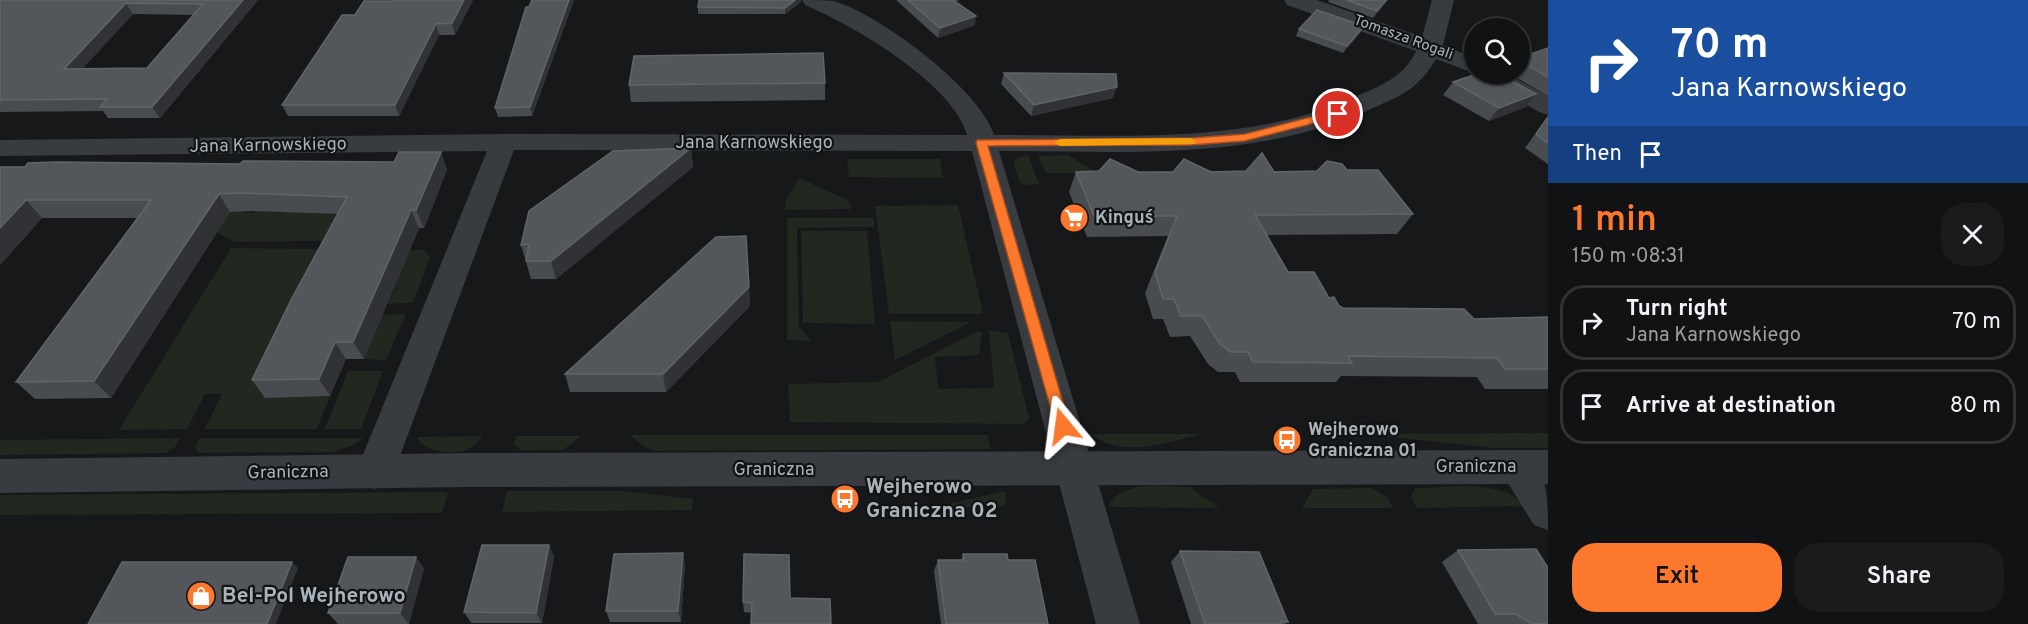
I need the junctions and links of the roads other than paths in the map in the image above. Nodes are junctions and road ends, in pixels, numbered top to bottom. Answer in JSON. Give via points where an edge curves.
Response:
{"nodes":[{"id":1,"x":813,"y":0,"type":"edge"},
{"id":2,"x":1296,"y":0,"type":"edge"},
{"id":3,"x":1443,"y":0,"type":"edge"},
{"id":4,"x":1430,"y":46,"type":"junction"},
{"id":5,"x":1464,"y":61,"type":"edge"},
{"id":6,"x":1507,"y":84,"type":"edge"},
{"id":7,"x":1548,"y":107,"type":"edge"},
{"id":8,"x":504,"y":142,"type":"junction"},
{"id":9,"x":981,"y":143,"type":"junction"},
{"id":10,"x":0,"y":148,"type":"edge"},
{"id":11,"x":1533,"y":467,"type":"edge"},
{"id":12,"x":1075,"y":468,"type":"junction"},
{"id":13,"x":375,"y":472,"type":"junction"},
{"id":14,"x":0,"y":476,"type":"edge"},
{"id":15,"x":1548,"y":512,"type":"edge"},
{"id":16,"x":1118,"y":624,"type":"edge"}],
"edges":[{"from":1,"to":9,"type":"street","via":[[858,21],[920,63],[972,114]]},
{"from":2,"to":4,"type":"street","name":"Tomasza Rogali"},
{"from":3,"to":4,"type":"street","name":"Jana Karnowskiego"},
{"from":4,"to":5,"type":"street","name":"Tomasza Rogali"},
{"from":4,"to":9,"type":"street","name":"Jana Karnowskiego","via":[[1421,64],[1402,85],[1354,109],[1245,138]]},
{"from":6,"to":7,"type":"street"},
{"from":8,"to":9,"type":"street","name":"Jana Karnowskiego"},
{"from":8,"to":10,"type":"street","name":"Jana Karnowskiego"},
{"from":8,"to":13,"type":"street"},
{"from":9,"to":12,"type":"street"},
{"from":11,"to":12,"type":"street","name":"Graniczna"},
{"from":11,"to":15,"type":"street"},
{"from":12,"to":13,"type":"street","name":"Graniczna"},
{"from":12,"to":16,"type":"street"},
{"from":13,"to":14,"type":"street","name":"Graniczna"}]}
